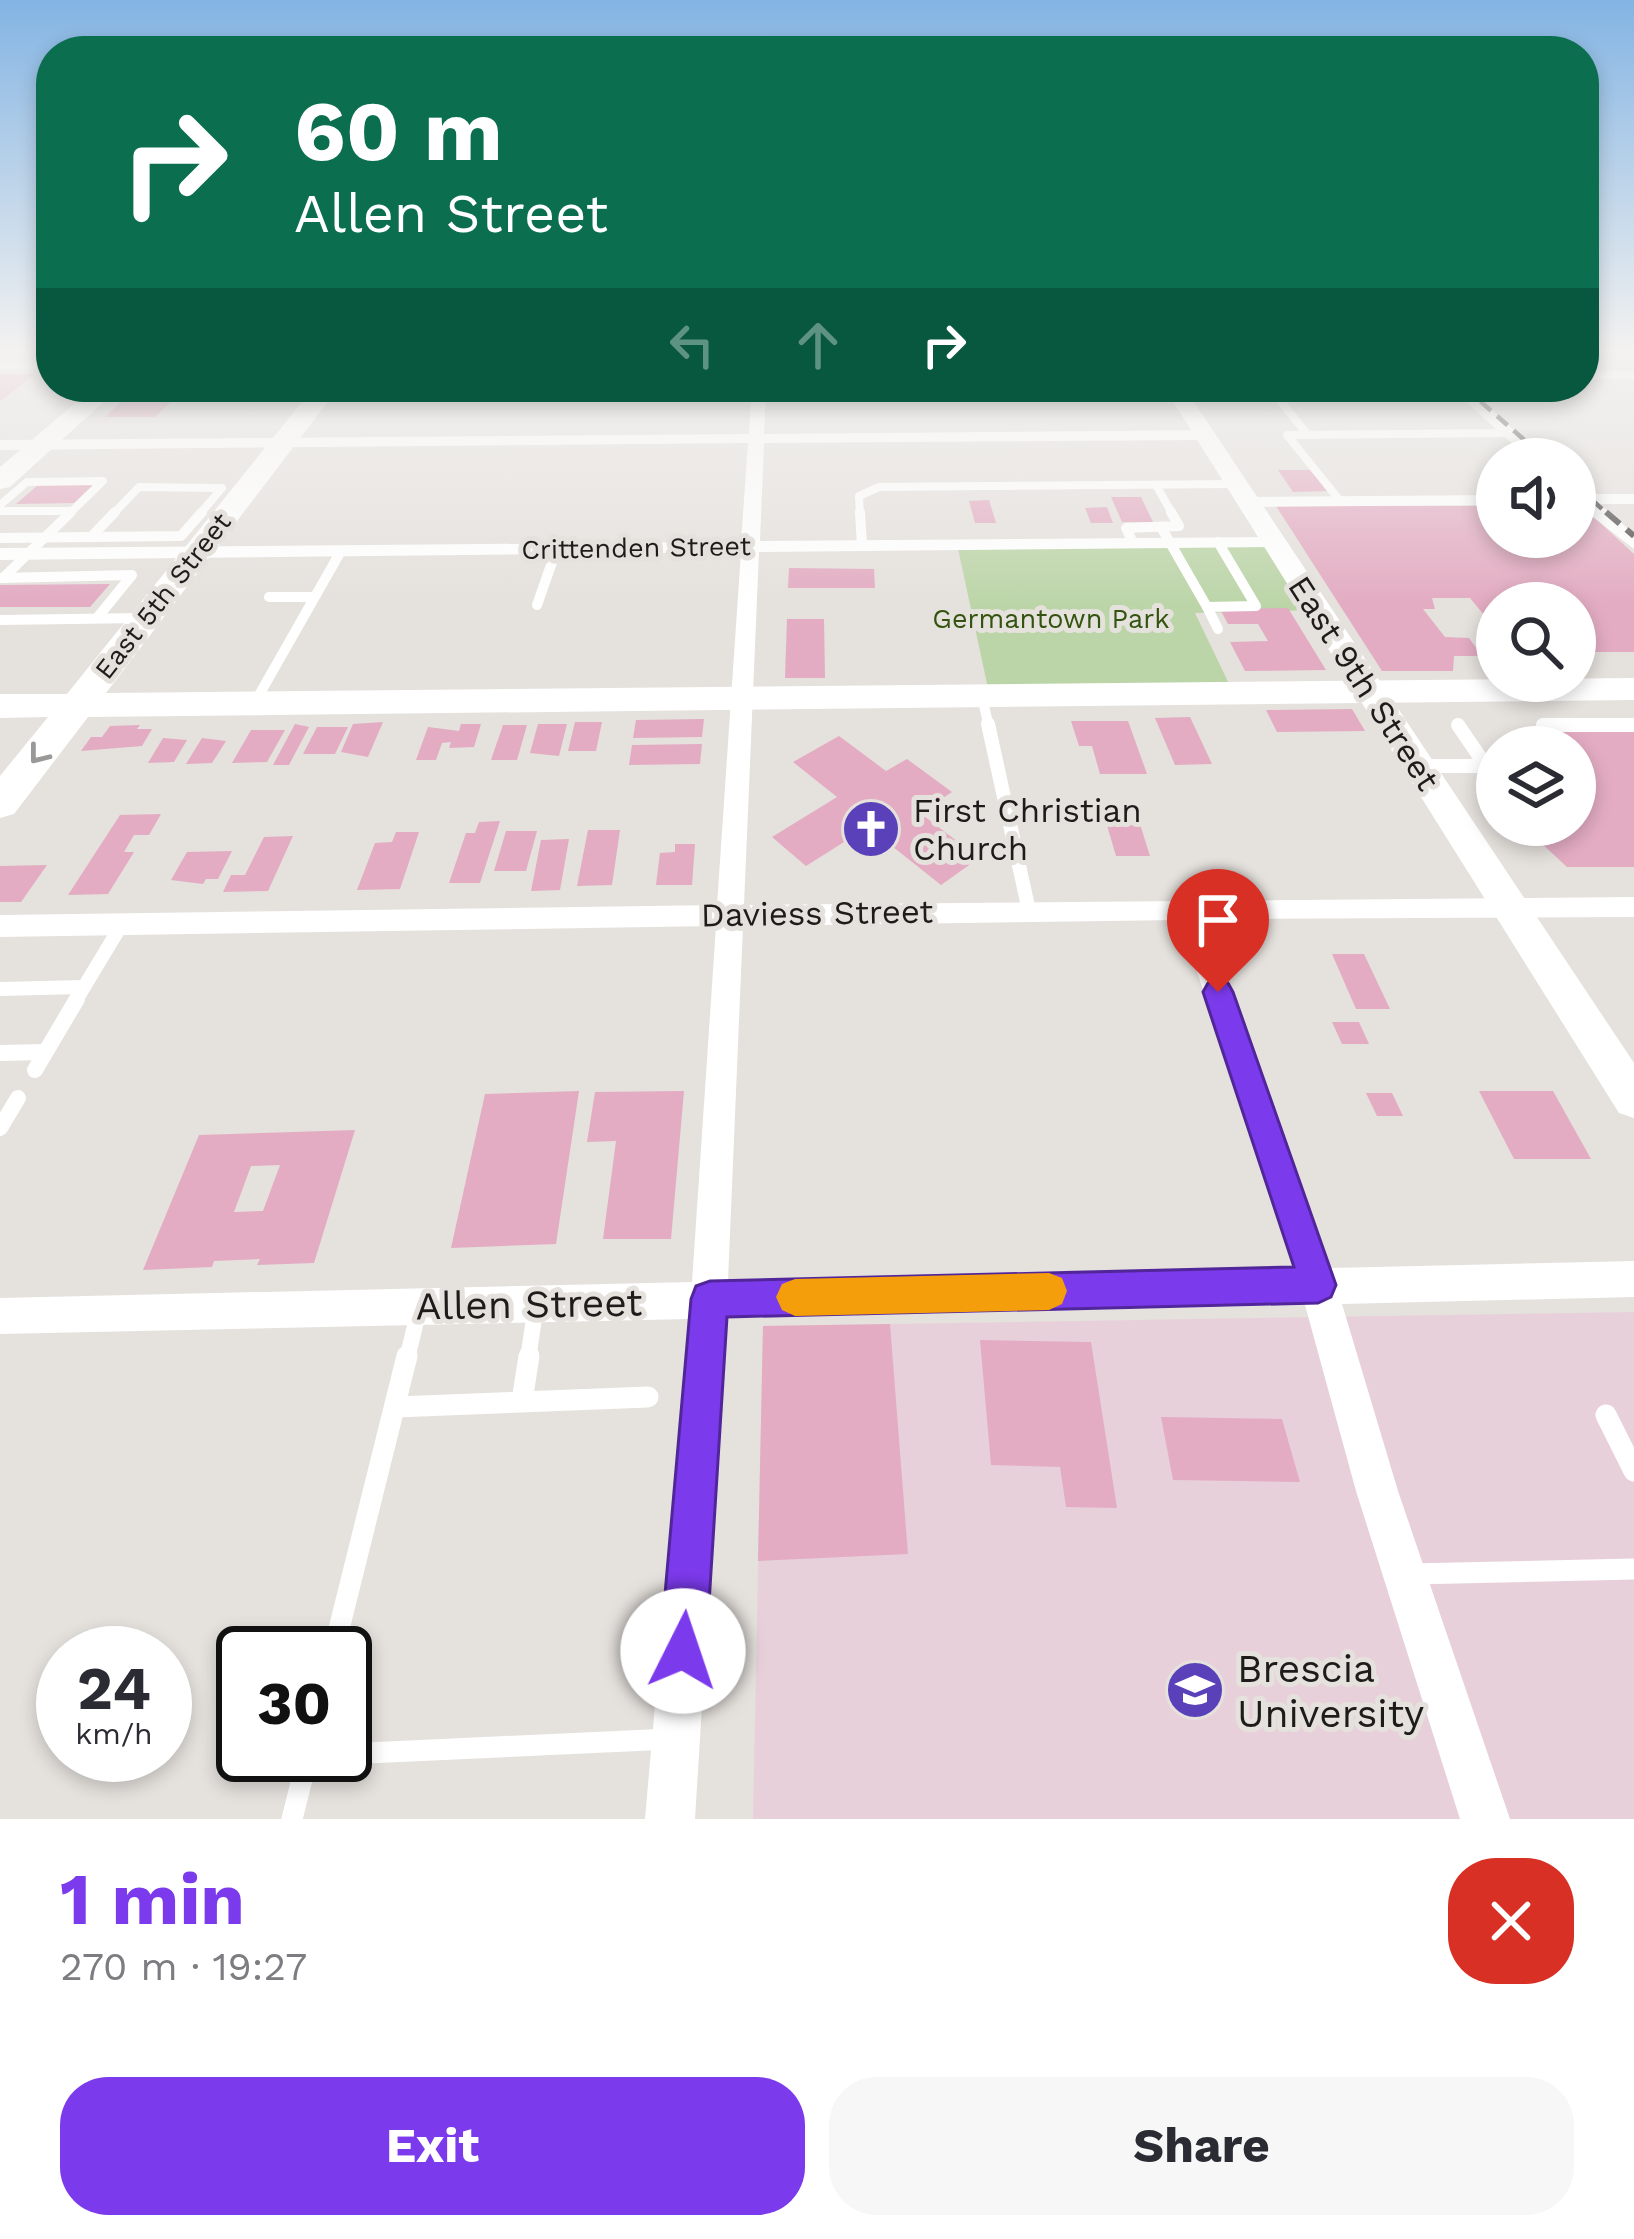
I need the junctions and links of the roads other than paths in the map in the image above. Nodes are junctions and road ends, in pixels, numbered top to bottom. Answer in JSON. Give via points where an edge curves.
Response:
{"nodes":[{"id":1,"x":54,"y":434,"type":"edge"},
{"id":2,"x":290,"y":434,"type":"edge"},
{"id":3,"x":757,"y":434,"type":"edge"},
{"id":4,"x":1307,"y":434,"type":"joint"},
{"id":5,"x":1330,"y":434,"type":"edge"},
{"id":6,"x":1205,"y":435,"type":"joint"},
{"id":7,"x":757,"y":438,"type":"junction"},
{"id":8,"x":284,"y":442,"type":"junction"},
{"id":9,"x":43,"y":443,"type":"junction"},
{"id":10,"x":0,"y":445,"type":"edge"},
{"id":11,"x":9,"y":482,"type":"edge"},
{"id":12,"x":1156,"y":484,"type":"junction"},
{"id":13,"x":235,"y":488,"type":"junction"},
{"id":14,"x":1242,"y":493,"type":"junction"},
{"id":15,"x":1596,"y":498,"type":"edge"},
{"id":16,"x":1634,"y":499,"type":"edge"},
{"id":17,"x":1476,"y":500,"type":"edge"},
{"id":18,"x":1341,"y":502,"type":"junction"},
{"id":19,"x":0,"y":508,"type":"edge"},
{"id":20,"x":71,"y":511,"type":"junction"},
{"id":21,"x":1596,"y":512,"type":"edge"},
{"id":22,"x":1168,"y":535,"type":"junction"},
{"id":23,"x":91,"y":537,"type":"junction"},
{"id":24,"x":0,"y":538,"type":"edge"},
{"id":25,"x":43,"y":538,"type":"junction"},
{"id":26,"x":1218,"y":542,"type":"junction"},
{"id":27,"x":1272,"y":542,"type":"junction"},
{"id":28,"x":1634,"y":544,"type":"edge"},
{"id":29,"x":862,"y":545,"type":"junction"},
{"id":30,"x":749,"y":546,"type":"junction"},
{"id":31,"x":557,"y":548,"type":"junction"},
{"id":32,"x":341,"y":551,"type":"junction"},
{"id":33,"x":197,"y":552,"type":"junction"},
{"id":34,"x":0,"y":554,"type":"edge"},
{"id":35,"x":26,"y":554,"type":"junction"},
{"id":36,"x":60,"y":554,"type":"junction"},
{"id":37,"x":37,"y":577,"type":"junction"},
{"id":38,"x":1,"y":578,"type":"edge"},
{"id":39,"x":314,"y":596,"type":"junction"},
{"id":40,"x":269,"y":597,"type":"dead end"},
{"id":41,"x":537,"y":605,"type":"dead end"},
{"id":42,"x":1207,"y":607,"type":"junction"},
{"id":43,"x":97,"y":618,"type":"junction"},
{"id":44,"x":147,"y":618,"type":"junction"},
{"id":45,"x":0,"y":620,"type":"edge"},
{"id":46,"x":1218,"y":628,"type":"dead end"},
{"id":47,"x":1634,"y":689,"type":"edge"},
{"id":48,"x":1370,"y":692,"type":"junction"},
{"id":49,"x":981,"y":693,"type":"junction"},
{"id":50,"x":742,"y":696,"type":"junction"},
{"id":51,"x":255,"y":702,"type":"junction"},
{"id":52,"x":0,"y":706,"type":"edge"},
{"id":53,"x":77,"y":706,"type":"junction"},
{"id":54,"x":1457,"y":725,"type":"dead end"},
{"id":55,"x":1634,"y":725,"type":"edge"},
{"id":56,"x":1544,"y":726,"type":"edge"},
{"id":57,"x":1418,"y":766,"type":"junction"},
{"id":58,"x":0,"y":804,"type":"edge"},
{"id":59,"x":1634,"y":908,"type":"edge"},
{"id":60,"x":1190,"y":909,"type":"junction"},
{"id":61,"x":1510,"y":909,"type":"junction"},
{"id":62,"x":1029,"y":911,"type":"junction"},
{"id":63,"x":730,"y":914,"type":"junction"},
{"id":64,"x":122,"y":924,"type":"junction"},
{"id":65,"x":0,"y":926,"type":"edge"},
{"id":66,"x":84,"y":987,"type":"junction"},
{"id":67,"x":0,"y":989,"type":"edge"},
{"id":68,"x":45,"y":1052,"type":"junction"},
{"id":69,"x":0,"y":1053,"type":"edge"},
{"id":70,"x":35,"y":1070,"type":"dead end"},
{"id":71,"x":18,"y":1098,"type":"dead end"},
{"id":72,"x":1634,"y":1099,"type":"edge"},
{"id":73,"x":0,"y":1127,"type":"edge"},
{"id":74,"x":1634,"y":1279,"type":"edge"},
{"id":75,"x":1318,"y":1285,"type":"junction"},
{"id":76,"x":710,"y":1299,"type":"junction"},
{"id":77,"x":536,"y":1303,"type":"junction"},
{"id":78,"x":420,"y":1306,"type":"junction"},
{"id":79,"x":0,"y":1316,"type":"edge"},
{"id":80,"x":647,"y":1397,"type":"dead end"},
{"id":81,"x":522,"y":1401,"type":"junction"},
{"id":82,"x":396,"y":1407,"type":"junction"},
{"id":83,"x":1606,"y":1415,"type":"dead end"},
{"id":84,"x":1634,"y":1471,"type":"edge"},
{"id":85,"x":1634,"y":1569,"type":"edge"},
{"id":86,"x":1405,"y":1574,"type":"junction"},
{"id":87,"x":341,"y":1626,"type":"edge"},
{"id":88,"x":676,"y":1739,"type":"junction"},
{"id":89,"x":372,"y":1753,"type":"edge"},
{"id":90,"x":302,"y":1782,"type":"edge"},
{"id":91,"x":292,"y":1819,"type":"edge"},
{"id":92,"x":670,"y":1819,"type":"edge"},
{"id":93,"x":1486,"y":1819,"type":"edge"}],
"edges":[{"from":1,"to":9,"type":"main road"},
{"from":2,"to":8,"type":"main road","name":"East 5th Street"},
{"from":3,"to":7,"type":"street"},
{"from":4,"to":5,"type":"lane"},
{"from":4,"to":18,"type":"lane","via":[[1287,435]]},
{"from":6,"to":7,"type":"street"},
{"from":6,"to":14,"type":"street","name":"East 9th Street"},
{"from":7,"to":8,"type":"street"},
{"from":7,"to":30,"type":"street"},
{"from":8,"to":9,"type":"street"},
{"from":8,"to":13,"type":"main road","name":"East 5th Street"},
{"from":9,"to":10,"type":"street"},
{"from":9,"to":11,"type":"main road"},
{"from":11,"to":19,"type":"lane"},
{"from":11,"to":20,"type":"lane","via":[[103,481]]},
{"from":12,"to":14,"type":"lane"},
{"from":12,"to":22,"type":"lane","via":[[1179,526]]},
{"from":12,"to":29,"type":"lane","via":[[879,487],[859,496]]},
{"from":13,"to":23,"type":"lane","via":[[181,536]]},
{"from":13,"to":23,"type":"lane","via":[[140,488]]},
{"from":13,"to":33,"type":"main road","name":"East 5th Street"},
{"from":14,"to":18,"type":"street"},
{"from":14,"to":27,"type":"street","name":"East 9th Street"},
{"from":15,"to":16,"type":"street"},
{"from":17,"to":18,"type":"street"},
{"from":19,"to":20,"type":"lane"},
{"from":20,"to":25,"type":"lane"},
{"from":21,"to":28,"type":"street"},
{"from":22,"to":26,"type":"street","name":"Crittenden Street"},
{"from":22,"to":29,"type":"street","name":"Crittenden Street","via":[[1133,543]]},
{"from":22,"to":42,"type":"lane"},
{"from":23,"to":25,"type":"lane"},
{"from":24,"to":25,"type":"lane"},
{"from":25,"to":35,"type":"lane"},
{"from":26,"to":27,"type":"street","name":"Crittenden Street"},
{"from":26,"to":42,"type":"lane","via":[[1256,606]]},
{"from":27,"to":48,"type":"street","name":"East 9th Street"},
{"from":29,"to":30,"type":"street","name":"Crittenden Street"},
{"from":30,"to":31,"type":"street","name":"Crittenden Street"},
{"from":30,"to":50,"type":"street"},
{"from":31,"to":32,"type":"street","name":"Crittenden Street"},
{"from":31,"to":41,"type":"lane"},
{"from":32,"to":33,"type":"street","name":"Crittenden Street"},
{"from":32,"to":39,"type":"lane"},
{"from":33,"to":36,"type":"street","name":"Crittenden Street"},
{"from":33,"to":44,"type":"main road","name":"East 5th Street"},
{"from":34,"to":35,"type":"street","name":"Crittenden Street"},
{"from":35,"to":36,"type":"street","name":"Crittenden Street"},
{"from":35,"to":38,"type":"lane"},
{"from":36,"to":37,"type":"lane"},
{"from":37,"to":38,"type":"lane"},
{"from":37,"to":43,"type":"lane","via":[[132,575]]},
{"from":39,"to":40,"type":"lane"},
{"from":39,"to":51,"type":"lane"},
{"from":42,"to":46,"type":"lane"},
{"from":43,"to":44,"type":"lane"},
{"from":43,"to":45,"type":"lane"},
{"from":44,"to":53,"type":"main road","name":"East 5th Street"},
{"from":47,"to":48,"type":"main road"},
{"from":48,"to":49,"type":"main road"},
{"from":48,"to":57,"type":"street","name":"East 9th Street"},
{"from":49,"to":50,"type":"main road"},
{"from":49,"to":62,"type":"lane"},
{"from":50,"to":51,"type":"main road"},
{"from":50,"to":63,"type":"street"},
{"from":51,"to":53,"type":"main road"},
{"from":52,"to":53,"type":"main road"},
{"from":53,"to":58,"type":"main road","name":"East 5th Street","one_way":true},
{"from":54,"to":57,"type":"lane","via":[[1486,766]]},
{"from":55,"to":56,"type":"lane"},
{"from":57,"to":61,"type":"street","name":"East 9th Street"},
{"from":59,"to":61,"type":"street","name":"Daviess Street"},
{"from":60,"to":61,"type":"street","name":"Daviess Street"},
{"from":60,"to":62,"type":"street","name":"Daviess Street"},
{"from":60,"to":75,"type":"street"},
{"from":61,"to":72,"type":"street","name":"East 9th Street"},
{"from":62,"to":63,"type":"street","name":"Daviess Street"},
{"from":63,"to":64,"type":"street","name":"Daviess Street"},
{"from":63,"to":76,"type":"street"},
{"from":64,"to":65,"type":"street","name":"Daviess Street"},
{"from":64,"to":66,"type":"lane"},
{"from":66,"to":67,"type":"lane"},
{"from":66,"to":68,"type":"lane"},
{"from":68,"to":69,"type":"lane"},
{"from":68,"to":70,"type":"lane"},
{"from":71,"to":73,"type":"lane"},
{"from":74,"to":75,"type":"street","name":"Allen Street"},
{"from":75,"to":76,"type":"street","name":"Allen Street"},
{"from":75,"to":86,"type":"street"},
{"from":76,"to":77,"type":"street","name":"Allen Street"},
{"from":76,"to":88,"type":"street"},
{"from":77,"to":78,"type":"street","name":"Allen Street"},
{"from":77,"to":81,"type":"lane"},
{"from":78,"to":79,"type":"street","name":"Allen Street"},
{"from":78,"to":82,"type":"lane"},
{"from":80,"to":81,"type":"lane"},
{"from":81,"to":82,"type":"lane"},
{"from":82,"to":87,"type":"lane"},
{"from":83,"to":84,"type":"lane"},
{"from":85,"to":86,"type":"lane"},
{"from":86,"to":93,"type":"street"},
{"from":88,"to":89,"type":"lane"},
{"from":88,"to":92,"type":"street"},
{"from":90,"to":91,"type":"lane"}]}
